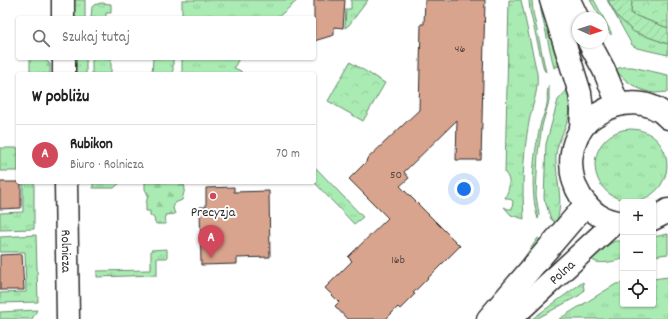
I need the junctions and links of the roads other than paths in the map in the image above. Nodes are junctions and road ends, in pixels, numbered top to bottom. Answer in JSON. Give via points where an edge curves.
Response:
{"nodes":[{"id":1,"x":63,"y":0,"type":"edge"},
{"id":2,"x":551,"y":0,"type":"edge"},
{"id":3,"x":569,"y":0,"type":"edge"},
{"id":4,"x":575,"y":12,"type":"edge"},
{"id":5,"x":63,"y":16,"type":"edge"},
{"id":6,"x":592,"y":48,"type":"edge"},
{"id":7,"x":64,"y":60,"type":"edge"},
{"id":8,"x":64,"y":72,"type":"edge"},
{"id":9,"x":618,"y":104,"type":"junction"},
{"id":10,"x":666,"y":113,"type":"edge"},
{"id":11,"x":582,"y":130,"type":"junction"},
{"id":12,"x":66,"y":184,"type":"edge"},
{"id":13,"x":586,"y":204,"type":"junction"},
{"id":14,"x":619,"y":222,"type":"edge"},
{"id":15,"x":68,"y":319,"type":"edge"},
{"id":16,"x":488,"y":319,"type":"edge"},
{"id":17,"x":505,"y":319,"type":"edge"}],
"edges":[{"from":1,"to":5,"type":"street"},
{"from":2,"to":11,"type":"street","via":[[580,93]]},
{"from":3,"to":4,"type":"street"},
{"from":6,"to":9,"type":"street"},
{"from":7,"to":8,"type":"street"},
{"from":9,"to":10,"type":"street","via":[[649,106]]},
{"from":9,"to":11,"type":"street","via":[[588,120]]},
{"from":11,"to":13,"type":"street","via":[[577,135],[572,152],[571,171],[576,189]]},
{"from":12,"to":15,"type":"street","name":"Rolnicza"},
{"from":13,"to":14,"type":"street","via":[[600,217]]},
{"from":13,"to":16,"type":"street"},
{"from":14,"to":17,"type":"street","name":"Polna","via":[[520,310]]}]}
